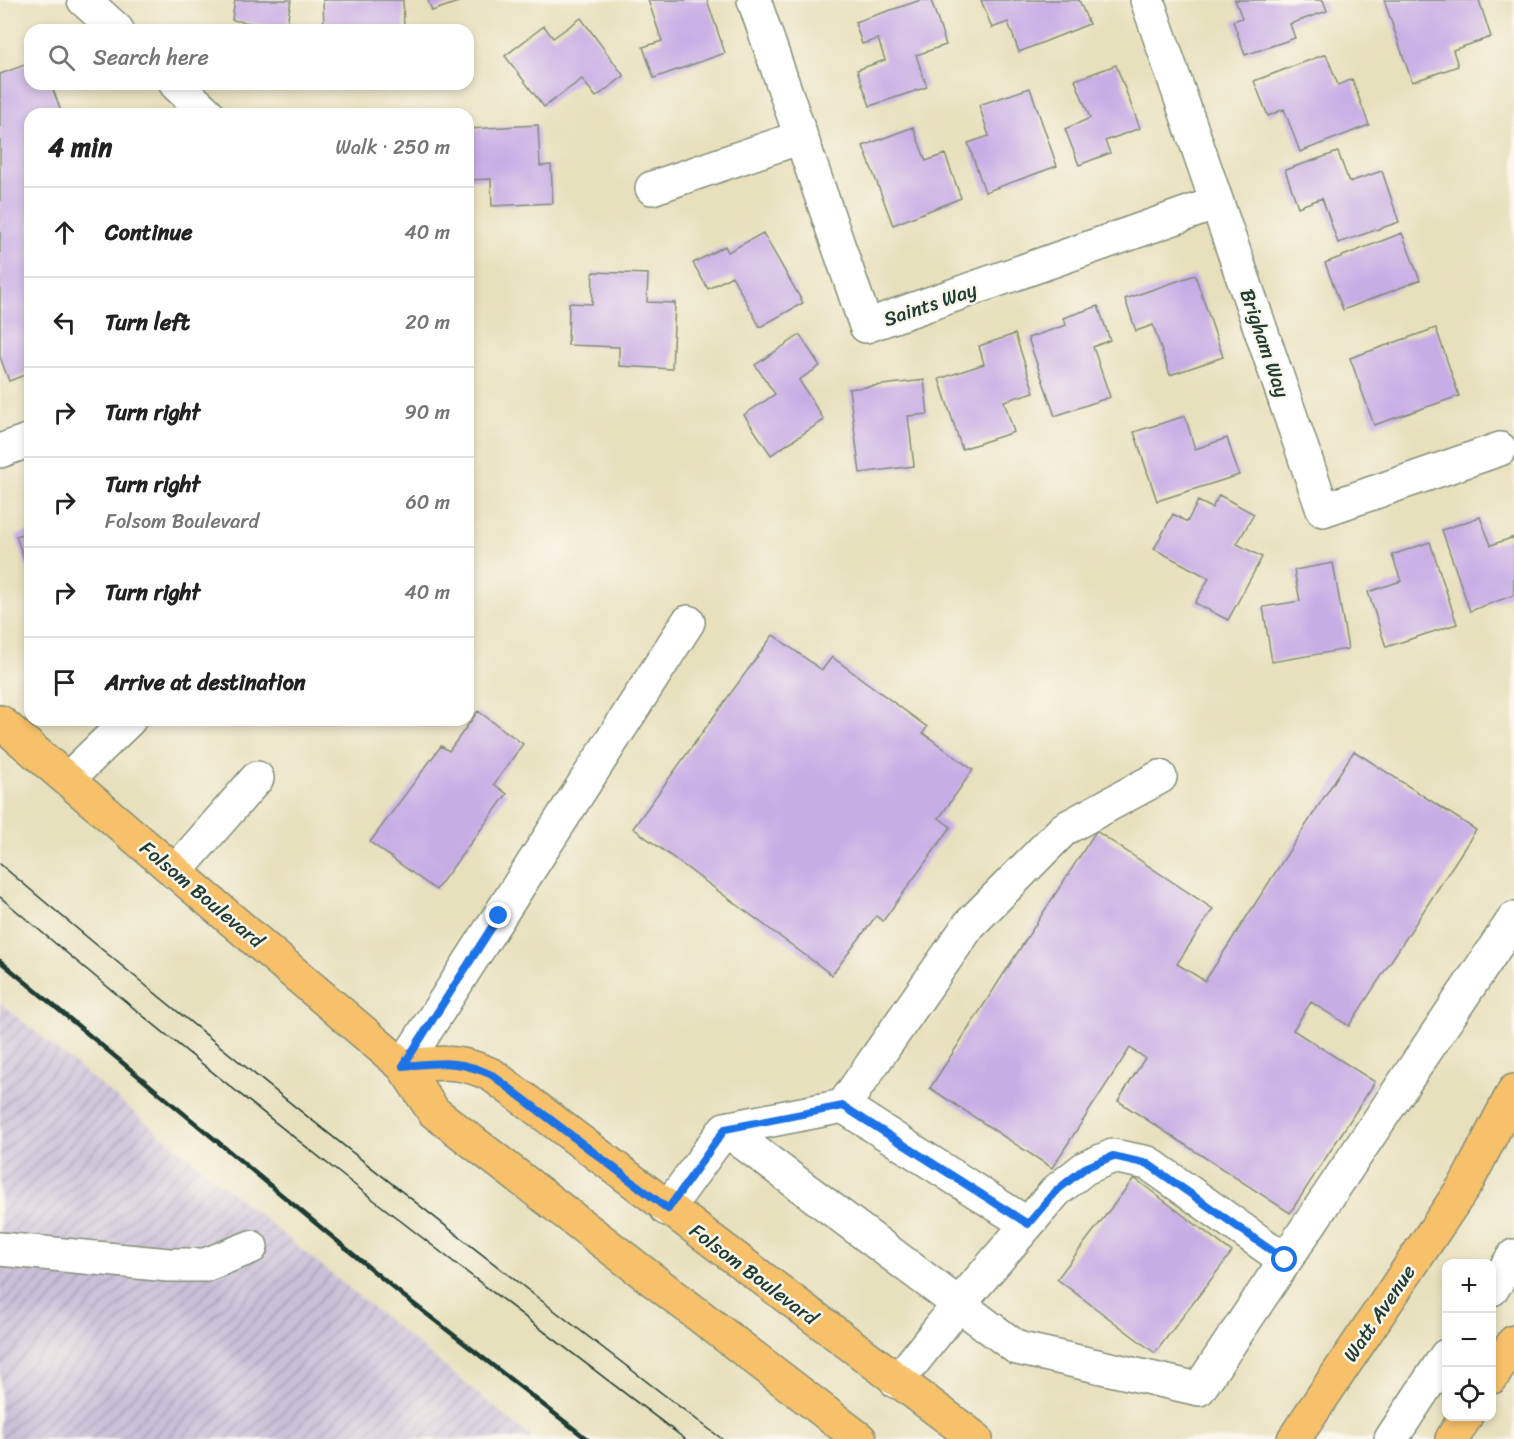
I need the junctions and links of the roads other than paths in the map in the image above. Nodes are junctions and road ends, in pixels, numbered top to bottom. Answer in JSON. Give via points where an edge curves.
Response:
{"nodes":[{"id":1,"x":84,"y":0,"type":"edge"},
{"id":2,"x":754,"y":0,"type":"edge"},
{"id":3,"x":1148,"y":0,"type":"edge"},
{"id":4,"x":110,"y":24,"type":"edge"},
{"id":5,"x":182,"y":90,"type":"edge"},
{"id":6,"x":202,"y":108,"type":"edge"},
{"id":7,"x":801,"y":137,"type":"junction"},
{"id":8,"x":652,"y":188,"type":"dead end"},
{"id":9,"x":1217,"y":203,"type":"junction"},
{"id":10,"x":1500,"y":449,"type":"dead end"},
{"id":11,"x":688,"y":622,"type":"dead end"},
{"id":12,"x":0,"y":722,"type":"edge"},
{"id":13,"x":123,"y":726,"type":"edge"},
{"id":14,"x":1160,"y":777,"type":"dead end"},
{"id":15,"x":257,"y":778,"type":"dead end"},
{"id":16,"x":68,"y":779,"type":"junction"},
{"id":17,"x":175,"y":872,"type":"junction"},
{"id":18,"x":1514,"y":919,"type":"edge"},
{"id":19,"x":403,"y":1066,"type":"junction"},
{"id":20,"x":1514,"y":1091,"type":"edge"},
{"id":21,"x":843,"y":1106,"type":"junction"},
{"id":22,"x":725,"y":1129,"type":"junction"},
{"id":23,"x":668,"y":1209,"type":"junction"},
{"id":24,"x":1028,"y":1224,"type":"junction"},
{"id":25,"x":251,"y":1247,"type":"dead end"},
{"id":26,"x":0,"y":1249,"type":"edge"},
{"id":27,"x":1514,"y":1256,"type":"edge"},
{"id":28,"x":1285,"y":1260,"type":"junction"},
{"id":29,"x":1496,"y":1282,"type":"edge"},
{"id":30,"x":959,"y":1304,"type":"junction"},
{"id":31,"x":1514,"y":1342,"type":"edge"},
{"id":32,"x":1442,"y":1362,"type":"edge"},
{"id":33,"x":1496,"y":1369,"type":"edge"},
{"id":34,"x":897,"y":1382,"type":"junction"},
{"id":35,"x":1464,"y":1421,"type":"edge"},
{"id":36,"x":860,"y":1439,"type":"edge"},
{"id":37,"x":976,"y":1439,"type":"edge"},
{"id":38,"x":1294,"y":1439,"type":"edge"},
{"id":39,"x":1391,"y":1439,"type":"edge"},
{"id":40,"x":1452,"y":1439,"type":"edge"}],
"edges":[{"from":1,"to":4,"type":"street"},
{"from":2,"to":7,"type":"street","name":"Saints Way"},
{"from":3,"to":9,"type":"street","name":"Brigham Way"},
{"from":5,"to":6,"type":"street"},
{"from":7,"to":8,"type":"street"},
{"from":7,"to":9,"type":"street","name":"Saints Way","via":[[866,326]]},
{"from":9,"to":10,"type":"street","name":"Brigham Way","via":[[1323,510]]},
{"from":11,"to":19,"type":"street"},
{"from":12,"to":16,"type":"main road","name":"Folsom Boulevard"},
{"from":13,"to":16,"type":"street"},
{"from":14,"to":21,"type":"street","via":[[1064,829],[969,925]]},
{"from":15,"to":17,"type":"street"},
{"from":16,"to":17,"type":"main road","name":"Folsom Boulevard"},
{"from":17,"to":19,"type":"main road","name":"Folsom Boulevard"},
{"from":18,"to":28,"type":"street"},
{"from":19,"to":23,"type":"main road","name":"Folsom Boulevard","via":[[469,1064],[492,1075]]},
{"from":19,"to":36,"type":"main road","name":"Folsom Boulevard","via":[[435,1112]]},
{"from":20,"to":38,"type":"main road","name":"Watt Avenue","via":[[1467,1182]]},
{"from":21,"to":22,"type":"street"},
{"from":21,"to":24,"type":"street"},
{"from":22,"to":23,"type":"street"},
{"from":22,"to":30,"type":"street"},
{"from":23,"to":34,"type":"main road","name":"Folsom Boulevard"},
{"from":24,"to":28,"type":"street","via":[[1056,1191],[1085,1168],[1113,1156],[1148,1164]]},
{"from":24,"to":30,"type":"street"},
{"from":25,"to":26,"type":"street","via":[[205,1265]]},
{"from":27,"to":29,"type":"street"},
{"from":28,"to":30,"type":"street","via":[[1199,1389],[1017,1348]]},
{"from":30,"to":34,"type":"street"},
{"from":31,"to":33,"type":"main road"},
{"from":32,"to":39,"type":"street"},
{"from":34,"to":37,"type":"main road","name":"Folsom Boulevard"},
{"from":35,"to":40,"type":"main road"}]}
